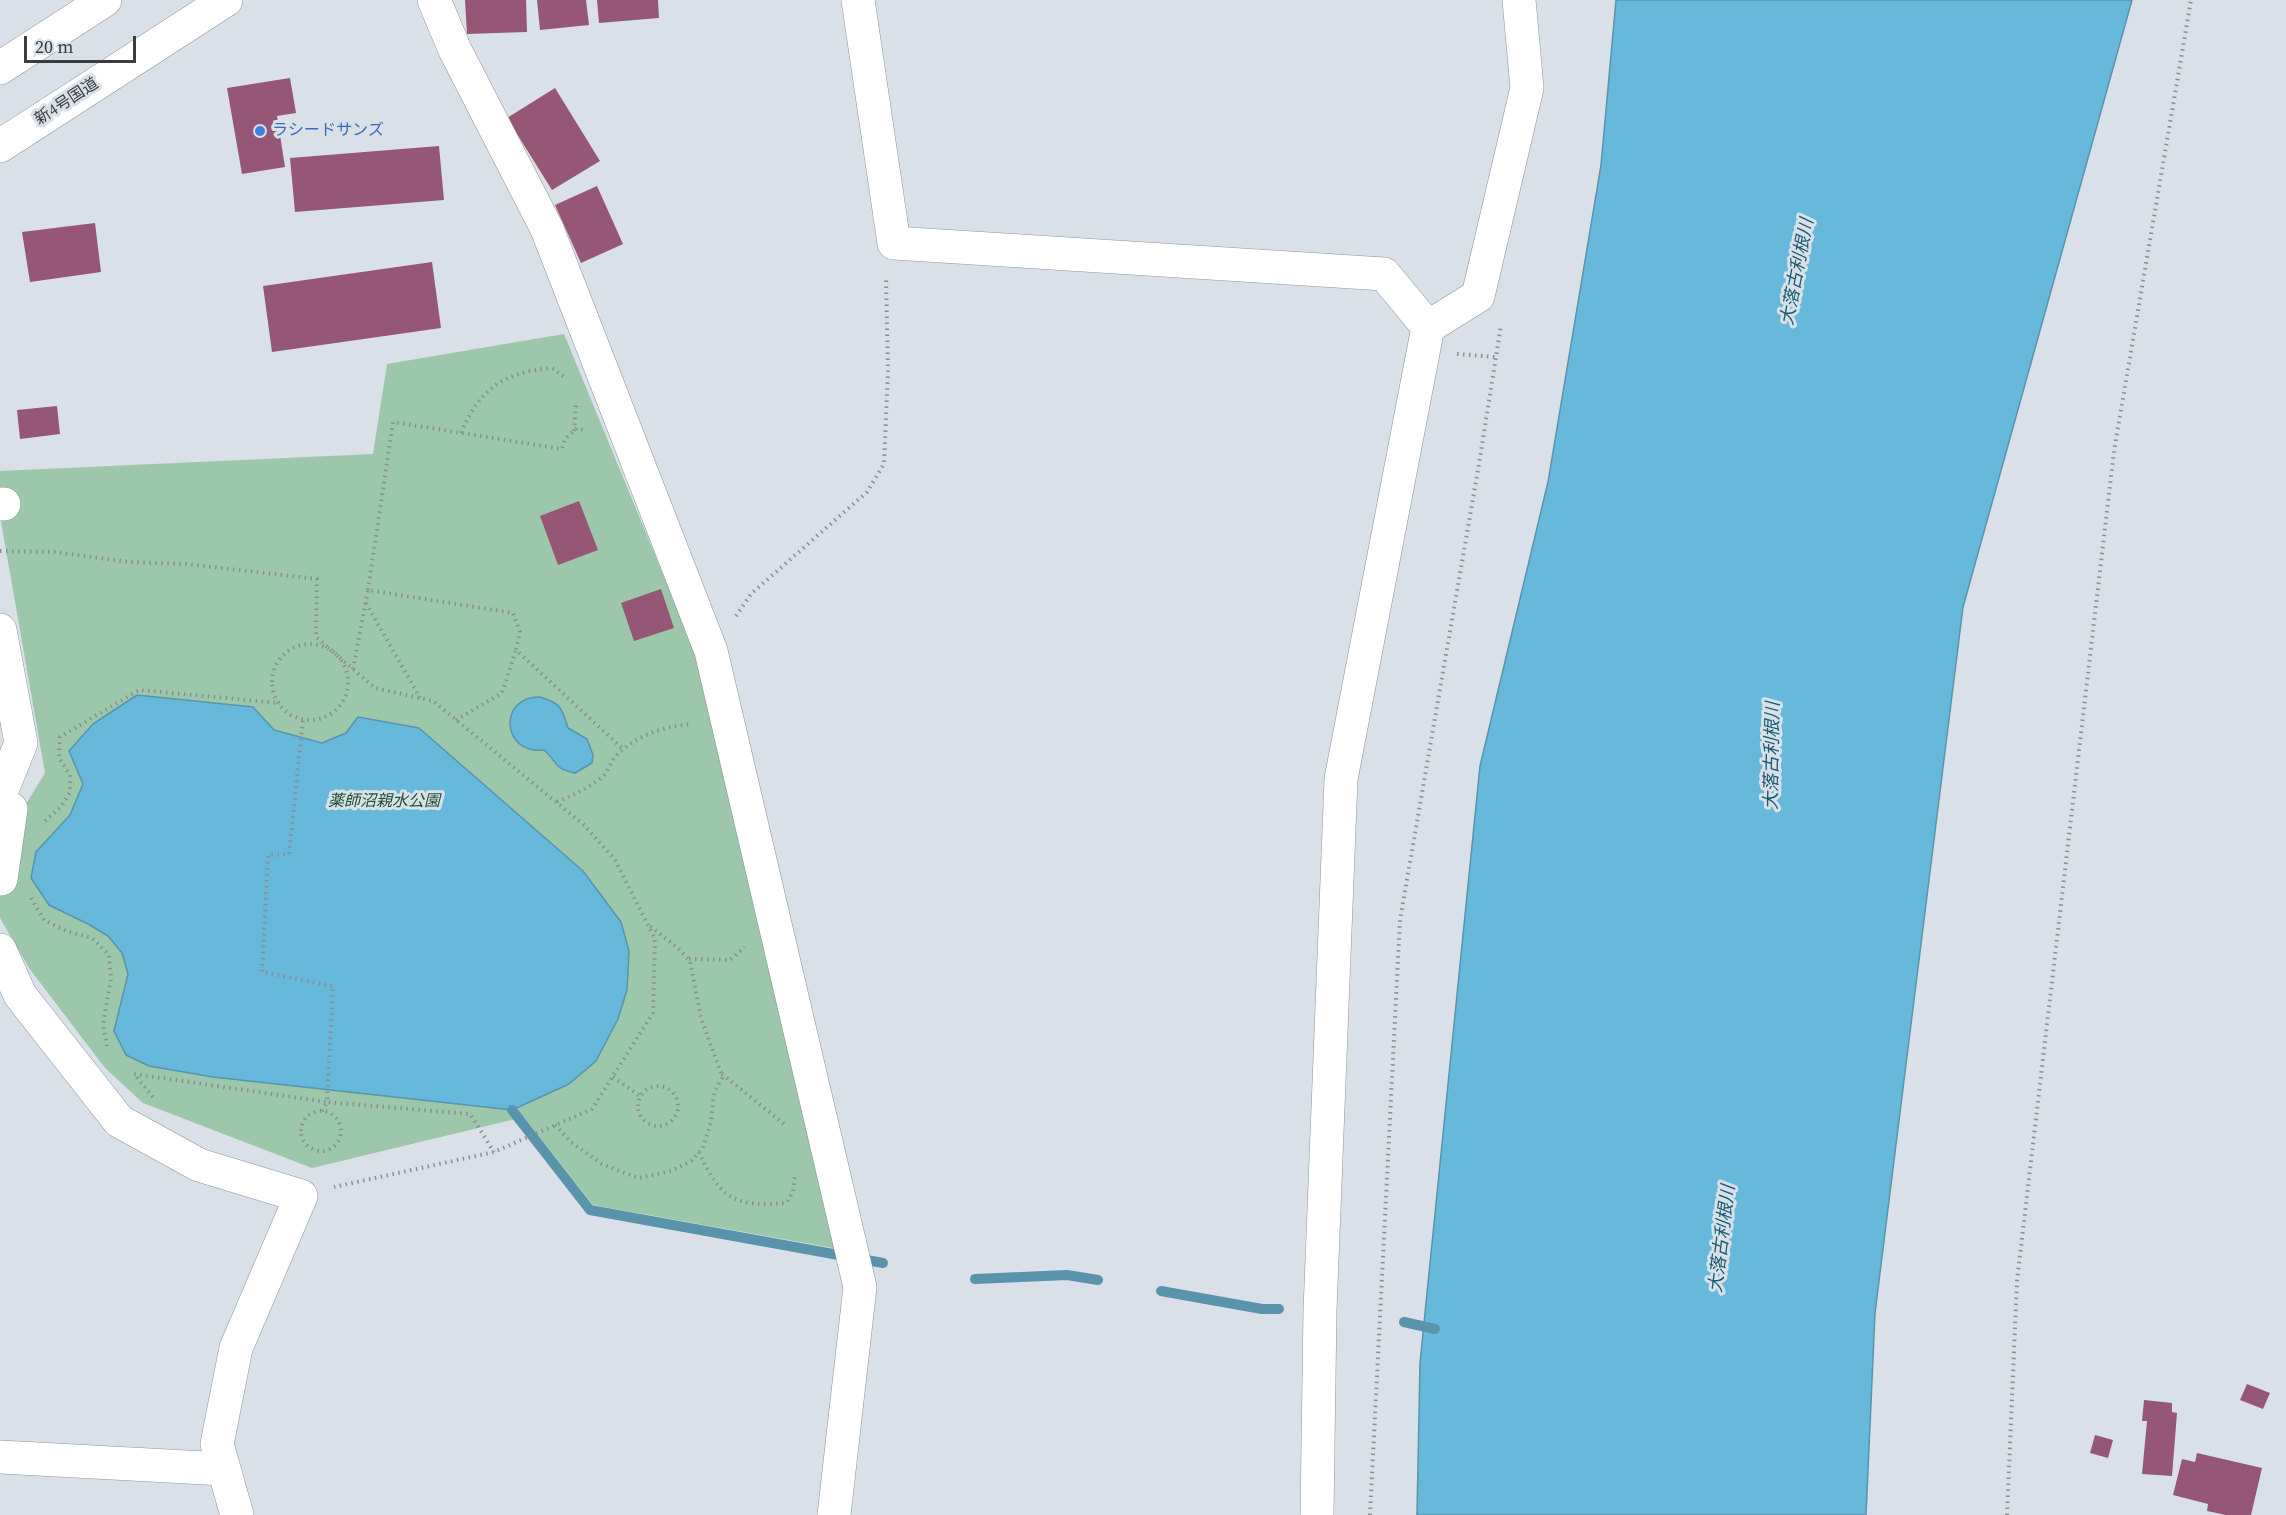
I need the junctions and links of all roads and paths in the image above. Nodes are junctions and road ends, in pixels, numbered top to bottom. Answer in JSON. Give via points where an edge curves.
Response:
{"nodes":[{"id":1,"x":105,"y":0,"type":"edge"},
{"id":2,"x":226,"y":0,"type":"edge"},
{"id":3,"x":434,"y":0,"type":"edge"},
{"id":4,"x":858,"y":0,"type":"edge"},
{"id":5,"x":1519,"y":0,"type":"edge"},
{"id":6,"x":2191,"y":0,"type":"edge"},
{"id":7,"x":0,"y":68,"type":"edge"},
{"id":8,"x":0,"y":146,"type":"edge"},
{"id":9,"x":894,"y":243,"type":"junction"},
{"id":10,"x":1502,"y":315,"type":"dead end"},
{"id":11,"x":1428,"y":327,"type":"junction"},
{"id":12,"x":569,"y":380,"type":"dead end"},
{"id":13,"x":576,"y":401,"type":"dead end"},
{"id":14,"x":574,"y":430,"type":"junction"},
{"id":15,"x":461,"y":433,"type":"junction"},
{"id":16,"x":633,"y":448,"type":"junction"},
{"id":17,"x":0,"y":551,"type":"edge"},
{"id":18,"x":368,"y":590,"type":"junction"},
{"id":19,"x":365,"y":602,"type":"junction"},
{"id":20,"x":0,"y":630,"type":"edge"},
{"id":21,"x":516,"y":650,"type":"junction"},
{"id":22,"x":711,"y":651,"type":"junction"},
{"id":23,"x":335,"y":654,"type":"junction"},
{"id":24,"x":353,"y":669,"type":"junction"},
{"id":25,"x":421,"y":699,"type":"junction"},
{"id":26,"x":280,"y":703,"type":"junction"},
{"id":27,"x":303,"y":719,"type":"junction"},
{"id":28,"x":456,"y":720,"type":"junction"},
{"id":29,"x":692,"y":724,"type":"dead end"},
{"id":30,"x":623,"y":749,"type":"junction"},
{"id":31,"x":0,"y":795,"type":"edge"},
{"id":32,"x":556,"y":802,"type":"junction"},
{"id":33,"x":0,"y":805,"type":"edge"},
{"id":34,"x":44,"y":822,"type":"dead end"},
{"id":35,"x":2,"y":879,"type":"dead end"},
{"id":36,"x":29,"y":896,"type":"dead end"},
{"id":37,"x":648,"y":925,"type":"junction"},
{"id":38,"x":747,"y":945,"type":"dead end"},
{"id":39,"x":0,"y":950,"type":"edge"},
{"id":40,"x":688,"y":959,"type":"junction"},
{"id":41,"x":107,"y":1048,"type":"dead end"},
{"id":42,"x":129,"y":1070,"type":"dead end"},
{"id":43,"x":721,"y":1073,"type":"junction"},
{"id":44,"x":134,"y":1074,"type":"junction"},
{"id":45,"x":613,"y":1077,"type":"junction"},
{"id":46,"x":640,"y":1096,"type":"junction"},
{"id":47,"x":155,"y":1100,"type":"dead end"},
{"id":48,"x":327,"y":1102,"type":"junction"},
{"id":49,"x":322,"y":1111,"type":"junction"},
{"id":50,"x":555,"y":1125,"type":"junction"},
{"id":51,"x":787,"y":1135,"type":"dead end"},
{"id":52,"x":494,"y":1152,"type":"junction"},
{"id":53,"x":699,"y":1152,"type":"junction"},
{"id":54,"x":796,"y":1171,"type":"dead end"},
{"id":55,"x":301,"y":1196,"type":"junction"},
{"id":56,"x":0,"y":1457,"type":"edge"},
{"id":57,"x":224,"y":1469,"type":"junction"},
{"id":58,"x":237,"y":1515,"type":"edge"},
{"id":59,"x":834,"y":1515,"type":"edge"},
{"id":60,"x":1317,"y":1515,"type":"edge"},
{"id":61,"x":1370,"y":1515,"type":"edge"},
{"id":62,"x":2007,"y":1515,"type":"edge"}],
"edges":[{"from":1,"to":7,"type":"main road"},
{"from":2,"to":8,"type":"main road","name":"新4号国道"},
{"from":3,"to":16,"type":"main road","via":[[455,51],[547,229]]},
{"from":4,"to":9,"type":"main road"},
{"from":5,"to":11,"type":"main road","via":[[1527,88],[1478,296]]},
{"from":6,"to":62,"type":"path","via":[[2113,463],[2017,1281]]},
{"from":9,"to":11,"type":"main road","via":[[1384,274]]},
{"from":9,"to":22,"type":"path","via":[[885,267],[888,371],[884,464],[867,492],[752,594]]},
{"from":10,"to":61,"type":"path","via":[[1400,920]]},
{"from":11,"to":60,"type":"main road","via":[[1341,779],[1320,1310]]},
{"from":12,"to":15,"type":"path","via":[[552,368],[530,370],[499,382],[470,412]]},
{"from":13,"to":14,"type":"path"},
{"from":14,"to":15,"type":"path","via":[[562,449]]},
{"from":14,"to":16,"type":"path"},
{"from":15,"to":18,"type":"path","via":[[393,422]]},
{"from":16,"to":22,"type":"main road"},
{"from":17,"to":23,"type":"path","via":[[55,552],[317,579],[316,637]]},
{"from":18,"to":19,"type":"path"},
{"from":18,"to":21,"type":"path","via":[[513,613],[520,632]]},
{"from":19,"to":24,"type":"path"},
{"from":19,"to":25,"type":"path"},
{"from":20,"to":31,"type":"main road","via":[[21,743]]},
{"from":21,"to":28,"type":"path","via":[[502,693]]},
{"from":21,"to":30,"type":"path"},
{"from":22,"to":59,"type":"main road","via":[[859,1283]]},
{"from":23,"to":24,"type":"path"},
{"from":23,"to":26,"type":"path","via":[[312,644],[288,651],[279,660],[272,684]]},
{"from":23,"to":27,"type":"path","via":[[347,675],[344,699],[327,716]]},
{"from":24,"to":25,"type":"path","via":[[375,688]]},
{"from":25,"to":28,"type":"path","via":[[433,701]]},
{"from":26,"to":27,"type":"path","via":[[291,715]]},
{"from":26,"to":34,"type":"path","via":[[139,690],[60,737],[59,758],[70,775],[70,792],[61,807]]},
{"from":27,"to":48,"type":"path","via":[[289,854],[268,855],[262,972],[333,986]]},
{"from":28,"to":32,"type":"path"},
{"from":29,"to":30,"type":"path","via":[[652,733]]},
{"from":30,"to":32,"type":"path","via":[[604,775],[582,791]]},
{"from":32,"to":37,"type":"path","via":[[584,825],[615,860]]},
{"from":33,"to":35,"type":"main road","via":[[11,809]]},
{"from":36,"to":41,"type":"path","via":[[44,920],[92,938],[109,955],[111,979],[103,1024]]},
{"from":37,"to":40,"type":"path"},
{"from":37,"to":45,"type":"path","via":[[655,939],[653,1013]]},
{"from":38,"to":40,"type":"path","via":[[730,960]]},
{"from":39,"to":55,"type":"main road","via":[[20,995],[119,1121],[199,1165]]},
{"from":40,"to":43,"type":"path","via":[[701,1018]]},
{"from":42,"to":44,"type":"path"},
{"from":43,"to":51,"type":"path","via":[[784,1124]]},
{"from":43,"to":53,"type":"path","via":[[707,1137]]},
{"from":44,"to":47,"type":"path"},
{"from":44,"to":48,"type":"path"},
{"from":45,"to":46,"type":"path"},
{"from":45,"to":50,"type":"path","via":[[592,1109]]},
{"from":46,"to":46,"type":"path","via":[[649,1087],[669,1088],[678,1105],[675,1118],[657,1126],[645,1121],[638,1110]]},
{"from":48,"to":49,"type":"path"},
{"from":48,"to":52,"type":"path","via":[[470,1114]]},
{"from":49,"to":49,"type":"path","via":[[335,1116],[341,1127],[340,1140],[324,1151],[311,1149],[301,1132],[309,1115]]},
{"from":50,"to":52,"type":"path"},
{"from":50,"to":53,"type":"path","via":[[602,1164],[639,1178],[671,1171]]},
{"from":52,"to":55,"type":"path"},
{"from":53,"to":54,"type":"path","via":[[709,1174],[730,1198],[751,1205],[786,1203],[793,1192]]},
{"from":55,"to":57,"type":"main road","via":[[236,1348],[217,1444]]},
{"from":56,"to":57,"type":"main road"},
{"from":57,"to":58,"type":"main road"}]}
